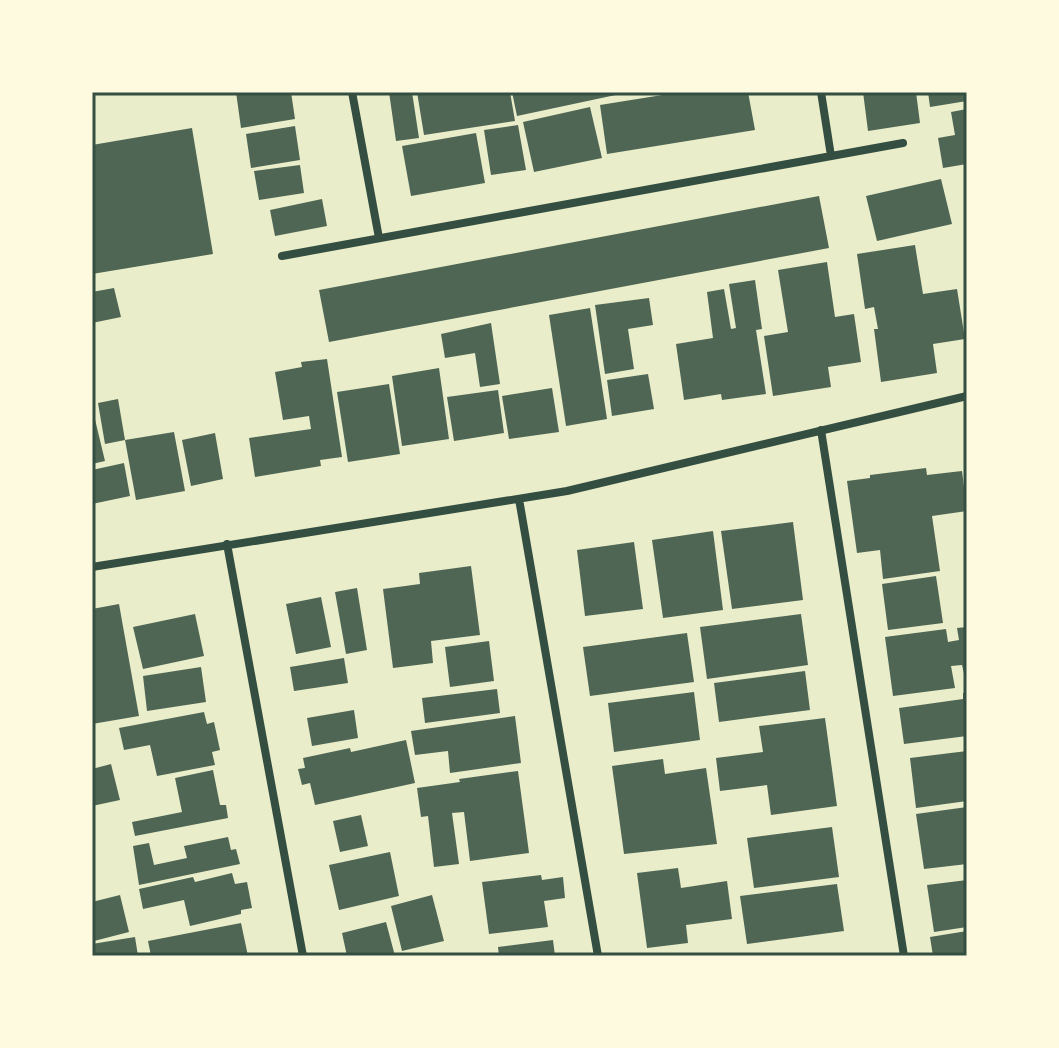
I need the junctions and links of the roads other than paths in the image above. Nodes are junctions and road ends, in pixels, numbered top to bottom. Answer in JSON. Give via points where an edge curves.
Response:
{"nodes":[{"id":1,"x":352,"y":92,"type":"edge"},
{"id":2,"x":821,"y":92,"type":"edge"},
{"id":3,"x":903,"y":143,"type":"dead end"},
{"id":4,"x":831,"y":156,"type":"junction"},
{"id":5,"x":379,"y":238,"type":"junction"},
{"id":6,"x":282,"y":256,"type":"dead end"},
{"id":7,"x":967,"y":396,"type":"edge"},
{"id":8,"x":821,"y":430,"type":"junction"},
{"id":9,"x":519,"y":499,"type":"junction"},
{"id":10,"x":227,"y":544,"type":"junction"},
{"id":11,"x":92,"y":567,"type":"edge"},
{"id":12,"x":303,"y":956,"type":"edge"},
{"id":13,"x":598,"y":956,"type":"edge"},
{"id":14,"x":904,"y":956,"type":"edge"}],
"edges":[{"from":1,"to":5,"type":"street"},
{"from":2,"to":4,"type":"street"},
{"from":3,"to":4,"type":"street"},
{"from":4,"to":5,"type":"street"},
{"from":5,"to":6,"type":"street"},
{"from":7,"to":8,"type":"street"},
{"from":8,"to":9,"type":"street"},
{"from":8,"to":14,"type":"street"},
{"from":9,"to":10,"type":"street"},
{"from":9,"to":13,"type":"street"},
{"from":10,"to":11,"type":"street"},
{"from":10,"to":12,"type":"street"}]}
